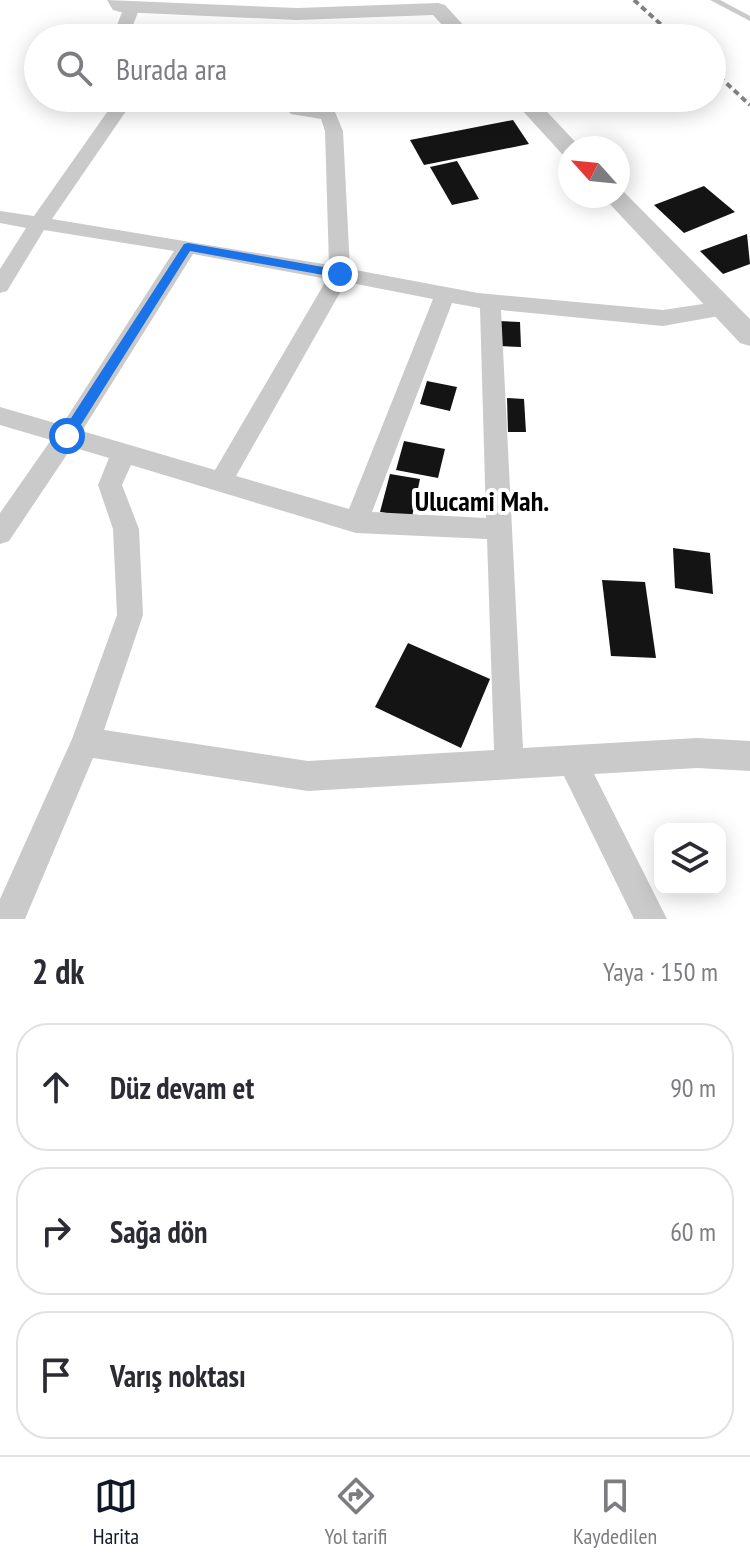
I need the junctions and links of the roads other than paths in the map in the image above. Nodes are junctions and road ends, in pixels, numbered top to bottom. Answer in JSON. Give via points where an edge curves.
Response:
{"nodes":[{"id":1,"x":714,"y":0,"type":"edge"},
{"id":2,"x":124,"y":4,"type":"edge"},
{"id":3,"x":750,"y":19,"type":"edge"},
{"id":4,"x":122,"y":24,"type":"edge"},
{"id":5,"x":452,"y":24,"type":"edge"},
{"id":6,"x":116,"y":112,"type":"edge"},
{"id":7,"x":319,"y":112,"type":"edge"},
{"id":8,"x":535,"y":112,"type":"edge"},
{"id":9,"x":558,"y":136,"type":"edge"},
{"id":10,"x":626,"y":208,"type":"edge"},
{"id":11,"x":0,"y":217,"type":"edge"},
{"id":12,"x":39,"y":223,"type":"junction"},
{"id":13,"x":188,"y":246,"type":"junction"},
{"id":14,"x":340,"y":274,"type":"junction"},
{"id":15,"x":0,"y":286,"type":"edge"},
{"id":16,"x":445,"y":294,"type":"junction"},
{"id":17,"x":490,"y":301,"type":"junction"},
{"id":18,"x":723,"y":309,"type":"junction"},
{"id":19,"x":750,"y":336,"type":"edge"},
{"id":20,"x":0,"y":416,"type":"edge"},
{"id":21,"x":67,"y":436,"type":"junction"},
{"id":22,"x":124,"y":452,"type":"junction"},
{"id":23,"x":221,"y":481,"type":"junction"},
{"id":24,"x":356,"y":522,"type":"junction"},
{"id":25,"x":499,"y":529,"type":"junction"},
{"id":26,"x":0,"y":533,"type":"edge"},
{"id":27,"x":85,"y":742,"type":"junction"},
{"id":28,"x":750,"y":756,"type":"edge"},
{"id":29,"x":572,"y":761,"type":"junction"},
{"id":30,"x":509,"y":765,"type":"junction"},
{"id":31,"x":8,"y":919,"type":"edge"},
{"id":32,"x":651,"y":919,"type":"edge"}],
"edges":[{"from":1,"to":3,"type":"lane"},
{"from":2,"to":4,"type":"street"},
{"from":2,"to":5,"type":"street","via":[[297,14],[438,9]]},
{"from":6,"to":12,"type":"street"},
{"from":7,"to":14,"type":"street","via":[[329,116],[334,131]]},
{"from":8,"to":9,"type":"street"},
{"from":10,"to":18,"type":"street"},
{"from":11,"to":12,"type":"street"},
{"from":12,"to":13,"type":"street"},
{"from":12,"to":15,"type":"street"},
{"from":13,"to":14,"type":"street"},
{"from":13,"to":21,"type":"street"},
{"from":14,"to":16,"type":"street"},
{"from":14,"to":23,"type":"street"},
{"from":16,"to":17,"type":"street"},
{"from":16,"to":24,"type":"street"},
{"from":17,"to":18,"type":"street","via":[[663,318]]},
{"from":17,"to":25,"type":"street"},
{"from":18,"to":19,"type":"street"},
{"from":20,"to":21,"type":"street"},
{"from":21,"to":22,"type":"street"},
{"from":21,"to":26,"type":"street"},
{"from":22,"to":23,"type":"street"},
{"from":22,"to":27,"type":"street","via":[[110,485],[126,529],[130,615]]},
{"from":23,"to":24,"type":"street"},
{"from":24,"to":25,"type":"street"},
{"from":25,"to":30,"type":"street"},
{"from":27,"to":30,"type":"street","via":[[308,776]]},
{"from":27,"to":31,"type":"street"},
{"from":28,"to":29,"type":"street","via":[[697,753]]},
{"from":29,"to":30,"type":"street"},
{"from":29,"to":32,"type":"street"}]}
